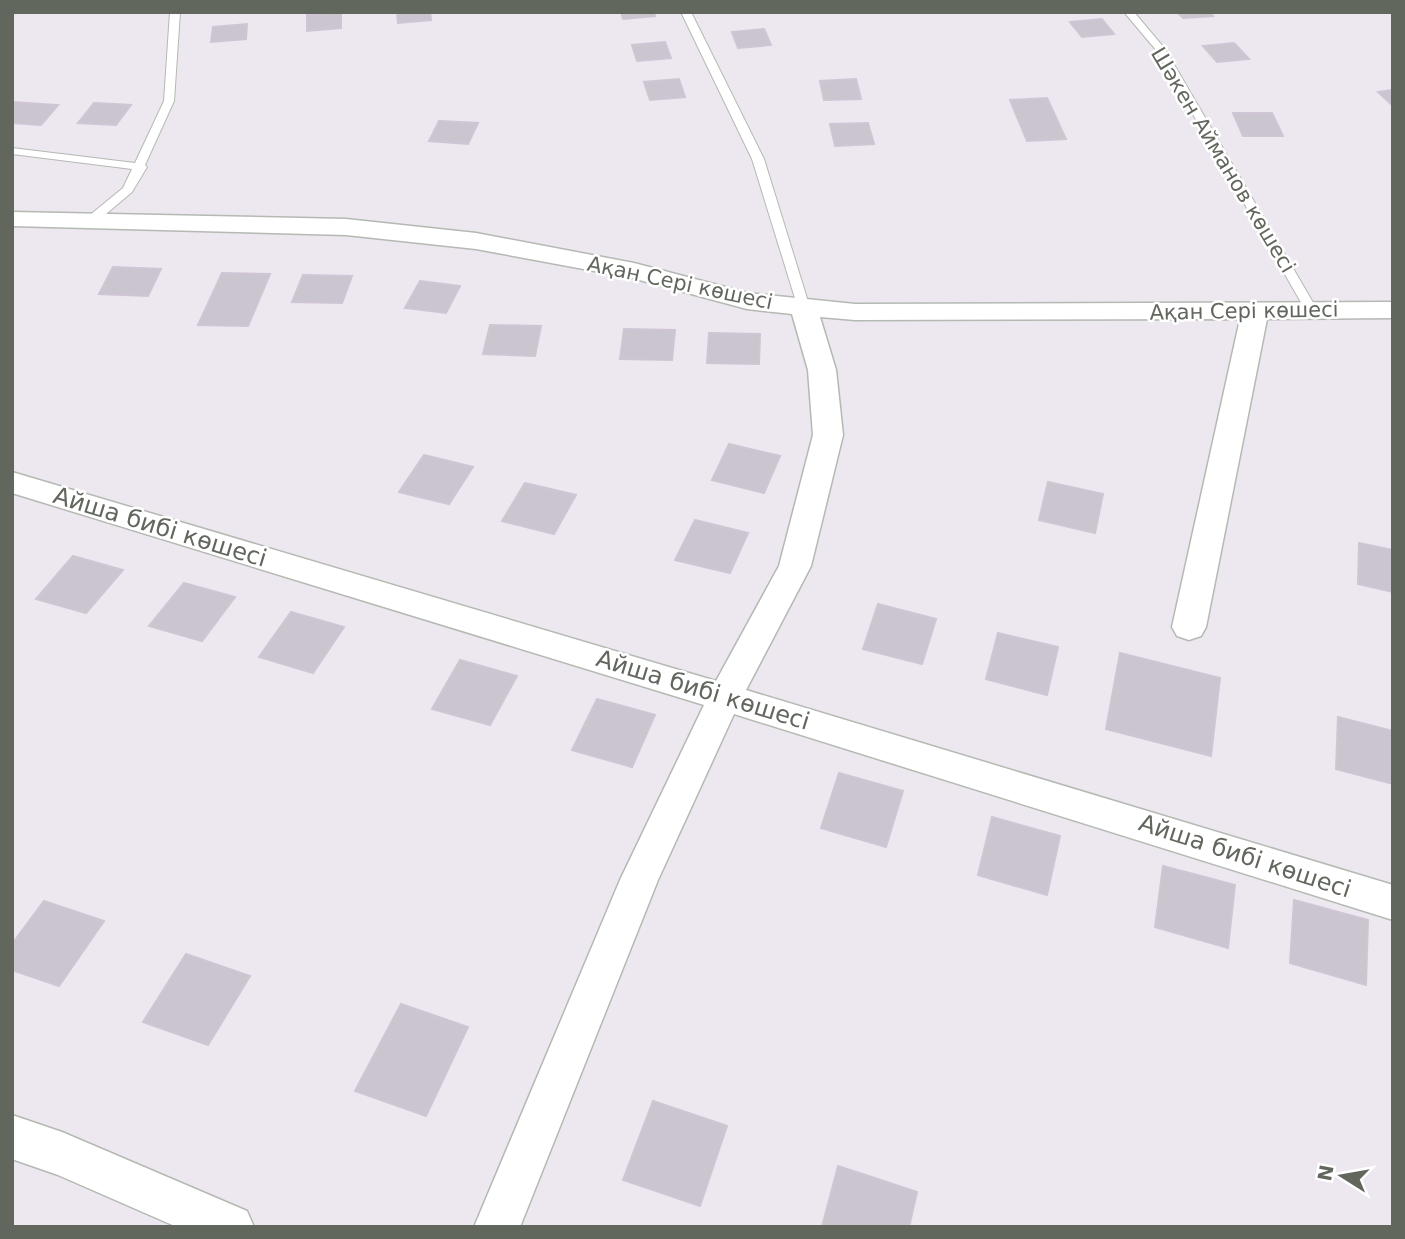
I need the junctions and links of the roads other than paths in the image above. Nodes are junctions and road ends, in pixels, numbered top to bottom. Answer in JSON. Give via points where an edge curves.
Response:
{"nodes":[{"id":1,"x":175,"y":12,"type":"edge"},
{"id":2,"x":687,"y":12,"type":"edge"},
{"id":3,"x":1129,"y":12,"type":"edge"},
{"id":4,"x":12,"y":151,"type":"edge"},
{"id":5,"x":141,"y":167,"type":"junction"},
{"id":6,"x":12,"y":219,"type":"edge"},
{"id":7,"x":89,"y":222,"type":"junction"},
{"id":8,"x":804,"y":308,"type":"junction"},
{"id":9,"x":1393,"y":310,"type":"edge"},
{"id":10,"x":1312,"y":311,"type":"junction"},
{"id":11,"x":1255,"y":312,"type":"junction"},
{"id":12,"x":18,"y":491,"type":"edge"},
{"id":13,"x":1189,"y":627,"type":"dead end"},
{"id":14,"x":725,"y":697,"type":"junction"},
{"id":15,"x":1393,"y":903,"type":"edge"},
{"id":16,"x":12,"y":1137,"type":"edge"},
{"id":17,"x":231,"y":1227,"type":"edge"},
{"id":18,"x":497,"y":1227,"type":"edge"}],
"edges":[{"from":1,"to":5,"type":"lane","via":[[169,101]]},
{"from":2,"to":8,"type":"lane","via":[[758,159]]},
{"from":3,"to":10,"type":"lane","name":"Шәкен Айманов көшесі","via":[[1160,49]]},
{"from":4,"to":5,"type":"lane"},
{"from":5,"to":7,"type":"lane","via":[[128,190]]},
{"from":6,"to":7,"type":"street","name":"Ақан Сері көшесі"},
{"from":7,"to":8,"type":"street","name":"Ақан Сері көшесі","via":[[346,227],[476,241],[634,271],[747,301]]},
{"from":8,"to":11,"type":"street","name":"Ақан Сері көшесі","via":[[856,312]]},
{"from":8,"to":14,"type":"street","via":[[822,370],[828,435],[818,485],[796,566]]},
{"from":9,"to":10,"type":"street","name":"Ақан Сері көшесі"},
{"from":10,"to":11,"type":"street","name":"Ақан Сері көшесі"},
{"from":11,"to":13,"type":"street"},
{"from":12,"to":14,"type":"street","name":"Айша бибі көшесі"},
{"from":14,"to":15,"type":"street","name":"Айша бибі көшесі"},
{"from":14,"to":18,"type":"street","via":[[639,880]]},
{"from":16,"to":17,"type":"street"}]}
